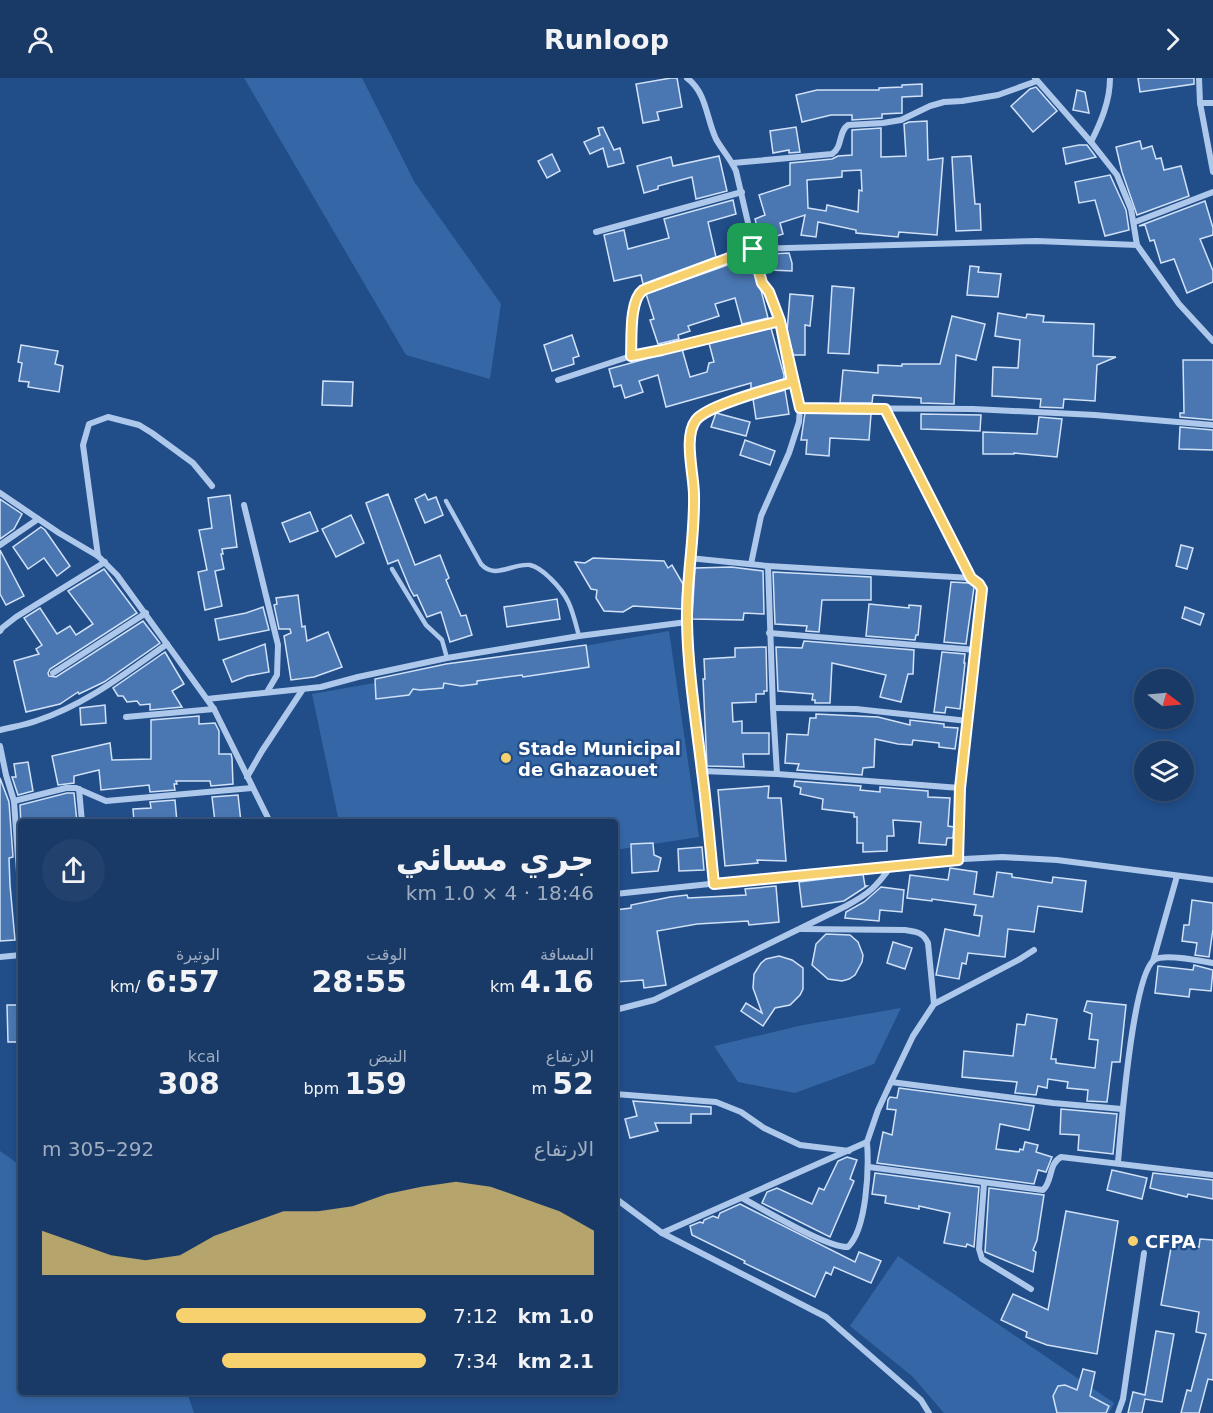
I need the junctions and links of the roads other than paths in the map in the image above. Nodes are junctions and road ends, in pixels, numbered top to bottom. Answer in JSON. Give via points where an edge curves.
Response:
{"nodes":[{"id":1,"x":687,"y":78,"type":"edge"},
{"id":2,"x":1110,"y":78,"type":"edge"},
{"id":3,"x":1199,"y":78,"type":"edge"},
{"id":4,"x":1036,"y":80,"type":"edge"},
{"id":5,"x":1200,"y":103,"type":"junction"},
{"id":6,"x":1213,"y":103,"type":"edge"},
{"id":7,"x":1091,"y":142,"type":"junction"},
{"id":8,"x":733,"y":163,"type":"junction"},
{"id":9,"x":1213,"y":172,"type":"edge"},
{"id":10,"x":742,"y":192,"type":"junction"},
{"id":11,"x":1213,"y":192,"type":"edge"},
{"id":12,"x":1135,"y":222,"type":"junction"},
{"id":13,"x":596,"y":232,"type":"dead end"},
{"id":14,"x":1137,"y":245,"type":"junction"},
{"id":15,"x":753,"y":249,"type":"junction"},
{"id":16,"x":780,"y":321,"type":"junction"},
{"id":17,"x":1213,"y":341,"type":"edge"},
{"id":18,"x":631,"y":356,"type":"junction"},
{"id":19,"x":558,"y":380,"type":"dead end"},
{"id":20,"x":792,"y":382,"type":"junction"},
{"id":21,"x":800,"y":408,"type":"junction"},
{"id":22,"x":885,"y":409,"type":"junction"},
{"id":23,"x":1213,"y":425,"type":"edge"},
{"id":24,"x":212,"y":486,"type":"dead end"},
{"id":25,"x":0,"y":494,"type":"edge"},
{"id":26,"x":446,"y":501,"type":"dead end"},
{"id":27,"x":244,"y":505,"type":"dead end"},
{"id":28,"x":38,"y":519,"type":"junction"},
{"id":29,"x":0,"y":545,"type":"edge"},
{"id":30,"x":98,"y":556,"type":"junction"},
{"id":31,"x":689,"y":558,"type":"junction"},
{"id":32,"x":105,"y":562,"type":"junction"},
{"id":33,"x":751,"y":564,"type":"junction"},
{"id":34,"x":768,"y":566,"type":"junction"},
{"id":35,"x":392,"y":569,"type":"dead end"},
{"id":36,"x":971,"y":578,"type":"junction"},
{"id":37,"x":146,"y":614,"type":"junction"},
{"id":38,"x":687,"y":622,"type":"junction"},
{"id":39,"x":0,"y":631,"type":"edge"},
{"id":40,"x":770,"y":633,"type":"junction"},
{"id":41,"x":579,"y":636,"type":"junction"},
{"id":42,"x":168,"y":644,"type":"junction"},
{"id":43,"x":976,"y":650,"type":"junction"},
{"id":44,"x":447,"y":658,"type":"junction"},
{"id":45,"x":53,"y":673,"type":"dead end"},
{"id":46,"x":303,"y":689,"type":"junction"},
{"id":47,"x":267,"y":692,"type":"junction"},
{"id":48,"x":207,"y":699,"type":"junction"},
{"id":49,"x":772,"y":708,"type":"junction"},
{"id":50,"x":214,"y":709,"type":"junction"},
{"id":51,"x":126,"y":717,"type":"dead end"},
{"id":52,"x":968,"y":721,"type":"junction"},
{"id":53,"x":0,"y":730,"type":"edge"},
{"id":54,"x":0,"y":747,"type":"edge"},
{"id":55,"x":702,"y":771,"type":"junction"},
{"id":56,"x":777,"y":774,"type":"junction"},
{"id":57,"x":247,"y":777,"type":"junction"},
{"id":58,"x":252,"y":788,"type":"junction"},
{"id":59,"x":960,"y":788,"type":"junction"},
{"id":60,"x":79,"y":789,"type":"junction"},
{"id":61,"x":14,"y":801,"type":"junction"},
{"id":62,"x":82,"y":819,"type":"edge"},
{"id":63,"x":268,"y":819,"type":"edge"},
{"id":64,"x":18,"y":858,"type":"edge"},
{"id":65,"x":958,"y":860,"type":"junction"},
{"id":66,"x":892,"y":865,"type":"junction"},
{"id":67,"x":1177,"y":876,"type":"junction"},
{"id":68,"x":1213,"y":880,"type":"edge"},
{"id":69,"x":714,"y":884,"type":"junction"},
{"id":70,"x":618,"y":894,"type":"edge"},
{"id":71,"x":800,"y":928,"type":"junction"},
{"id":72,"x":1034,"y":950,"type":"dead end"},
{"id":73,"x":18,"y":955,"type":"edge"},
{"id":74,"x":0,"y":957,"type":"edge"},
{"id":75,"x":1153,"y":962,"type":"junction"},
{"id":76,"x":1213,"y":963,"type":"edge"},
{"id":77,"x":934,"y":1004,"type":"junction"},
{"id":78,"x":618,"y":1009,"type":"edge"},
{"id":79,"x":891,"y":1082,"type":"junction"},
{"id":80,"x":618,"y":1094,"type":"edge"},
{"id":81,"x":1122,"y":1109,"type":"junction"},
{"id":82,"x":867,"y":1142,"type":"junction"},
{"id":83,"x":849,"y":1150,"type":"junction"},
{"id":84,"x":1118,"y":1162,"type":"junction"},
{"id":85,"x":869,"y":1167,"type":"junction"},
{"id":86,"x":1213,"y":1175,"type":"edge"},
{"id":87,"x":984,"y":1184,"type":"junction"},
{"id":88,"x":742,"y":1198,"type":"junction"},
{"id":89,"x":618,"y":1200,"type":"edge"},
{"id":90,"x":662,"y":1233,"type":"junction"},
{"id":91,"x":1144,"y":1253,"type":"dead end"},
{"id":92,"x":1031,"y":1290,"type":"dead end"},
{"id":93,"x":929,"y":1413,"type":"edge"},
{"id":94,"x":1118,"y":1413,"type":"edge"}],
"edges":[{"from":1,"to":8,"type":"street","via":[[696,86],[716,139]]},
{"from":2,"to":7,"type":"street","via":[[1106,107]]},
{"from":3,"to":5,"type":"street"},
{"from":4,"to":7,"type":"street"},
{"from":4,"to":8,"type":"street","via":[[998,95],[930,106],[901,120],[848,125],[832,154]]},
{"from":5,"to":6,"type":"street"},
{"from":5,"to":9,"type":"street"},
{"from":7,"to":12,"type":"street","via":[[1120,180]]},
{"from":8,"to":10,"type":"street"},
{"from":10,"to":13,"type":"street"},
{"from":10,"to":15,"type":"street"},
{"from":11,"to":12,"type":"street"},
{"from":12,"to":14,"type":"street"},
{"from":14,"to":15,"type":"street","via":[[1037,241]]},
{"from":14,"to":17,"type":"street","via":[[1179,304]]},
{"from":15,"to":16,"type":"street","via":[[762,283]]},
{"from":15,"to":18,"type":"street","via":[[637,295]]},
{"from":16,"to":18,"type":"street"},
{"from":16,"to":20,"type":"street"},
{"from":18,"to":19,"type":"street"},
{"from":20,"to":21,"type":"street"},
{"from":20,"to":31,"type":"street","via":[[744,397],[696,419],[690,436],[694,495]]},
{"from":21,"to":22,"type":"street"},
{"from":21,"to":33,"type":"street","via":[[797,434],[761,516]]},
{"from":22,"to":23,"type":"street","via":[[1095,415]]},
{"from":22,"to":36,"type":"street"},
{"from":24,"to":30,"type":"street","via":[[193,463],[139,425],[108,417],[89,424],[83,445]]},
{"from":25,"to":28,"type":"street"},
{"from":26,"to":41,"type":"lane","via":[[487,570],[537,567],[563,591]]},
{"from":27,"to":47,"type":"street","via":[[278,645],[277,675]]},
{"from":28,"to":29,"type":"street"},
{"from":28,"to":30,"type":"street"},
{"from":30,"to":32,"type":"street"},
{"from":31,"to":33,"type":"street"},
{"from":31,"to":38,"type":"street"},
{"from":32,"to":37,"type":"street"},
{"from":32,"to":39,"type":"street","via":[[16,616]]},
{"from":33,"to":34,"type":"street"},
{"from":34,"to":36,"type":"street"},
{"from":34,"to":40,"type":"street"},
{"from":35,"to":44,"type":"lane","via":[[426,625],[442,640]]},
{"from":36,"to":43,"type":"street","via":[[979,584],[982,594]]},
{"from":37,"to":42,"type":"street"},
{"from":37,"to":45,"type":"street"},
{"from":38,"to":41,"type":"street"},
{"from":38,"to":55,"type":"street"},
{"from":40,"to":43,"type":"street"},
{"from":40,"to":49,"type":"street"},
{"from":41,"to":44,"type":"street"},
{"from":42,"to":48,"type":"street"},
{"from":42,"to":53,"type":"street","via":[[74,706],[36,722]]},
{"from":43,"to":52,"type":"street"},
{"from":44,"to":46,"type":"street"},
{"from":46,"to":47,"type":"street"},
{"from":46,"to":57,"type":"street"},
{"from":47,"to":48,"type":"street"},
{"from":48,"to":50,"type":"street"},
{"from":49,"to":52,"type":"street","via":[[856,709]]},
{"from":49,"to":56,"type":"street"},
{"from":50,"to":51,"type":"street"},
{"from":50,"to":57,"type":"street"},
{"from":52,"to":59,"type":"street"},
{"from":54,"to":61,"type":"street"},
{"from":55,"to":56,"type":"street"},
{"from":55,"to":69,"type":"street"},
{"from":56,"to":59,"type":"street"},
{"from":57,"to":58,"type":"street"},
{"from":58,"to":60,"type":"street","via":[[106,801]]},
{"from":58,"to":63,"type":"street"},
{"from":59,"to":65,"type":"street"},
{"from":60,"to":61,"type":"street","via":[[66,788]]},
{"from":60,"to":62,"type":"street"},
{"from":61,"to":64,"type":"street"},
{"from":65,"to":66,"type":"street"},
{"from":65,"to":67,"type":"street","via":[[1057,860]]},
{"from":66,"to":69,"type":"street"},
{"from":66,"to":71,"type":"street","via":[[868,894]]},
{"from":67,"to":68,"type":"street"},
{"from":67,"to":75,"type":"street"},
{"from":69,"to":70,"type":"street"},
{"from":71,"to":77,"type":"street","via":[[919,932],[928,943]]},
{"from":71,"to":78,"type":"street","via":[[654,1000]]},
{"from":72,"to":77,"type":"street"},
{"from":73,"to":74,"type":"street"},
{"from":75,"to":76,"type":"street","via":[[1161,958]]},
{"from":75,"to":81,"type":"street","via":[[1138,1001]]},
{"from":77,"to":79,"type":"street"},
{"from":79,"to":81,"type":"street"},
{"from":79,"to":82,"type":"street"},
{"from":80,"to":83,"type":"street","via":[[716,1102],[800,1145]]},
{"from":81,"to":84,"type":"street"},
{"from":82,"to":83,"type":"street"},
{"from":82,"to":85,"type":"street"},
{"from":83,"to":88,"type":"street"},
{"from":84,"to":86,"type":"street"},
{"from":84,"to":87,"type":"street","via":[[1061,1157],[1054,1163],[1048,1186],[1043,1190]]},
{"from":85,"to":87,"type":"street"},
{"from":85,"to":88,"type":"street","via":[[864,1208],[855,1238],[848,1247],[826,1242]]},
{"from":87,"to":92,"type":"street","via":[[982,1259]]},
{"from":88,"to":90,"type":"street"},
{"from":89,"to":90,"type":"street"},
{"from":90,"to":93,"type":"street","via":[[826,1317],[921,1400]]},
{"from":91,"to":94,"type":"street"}]}
